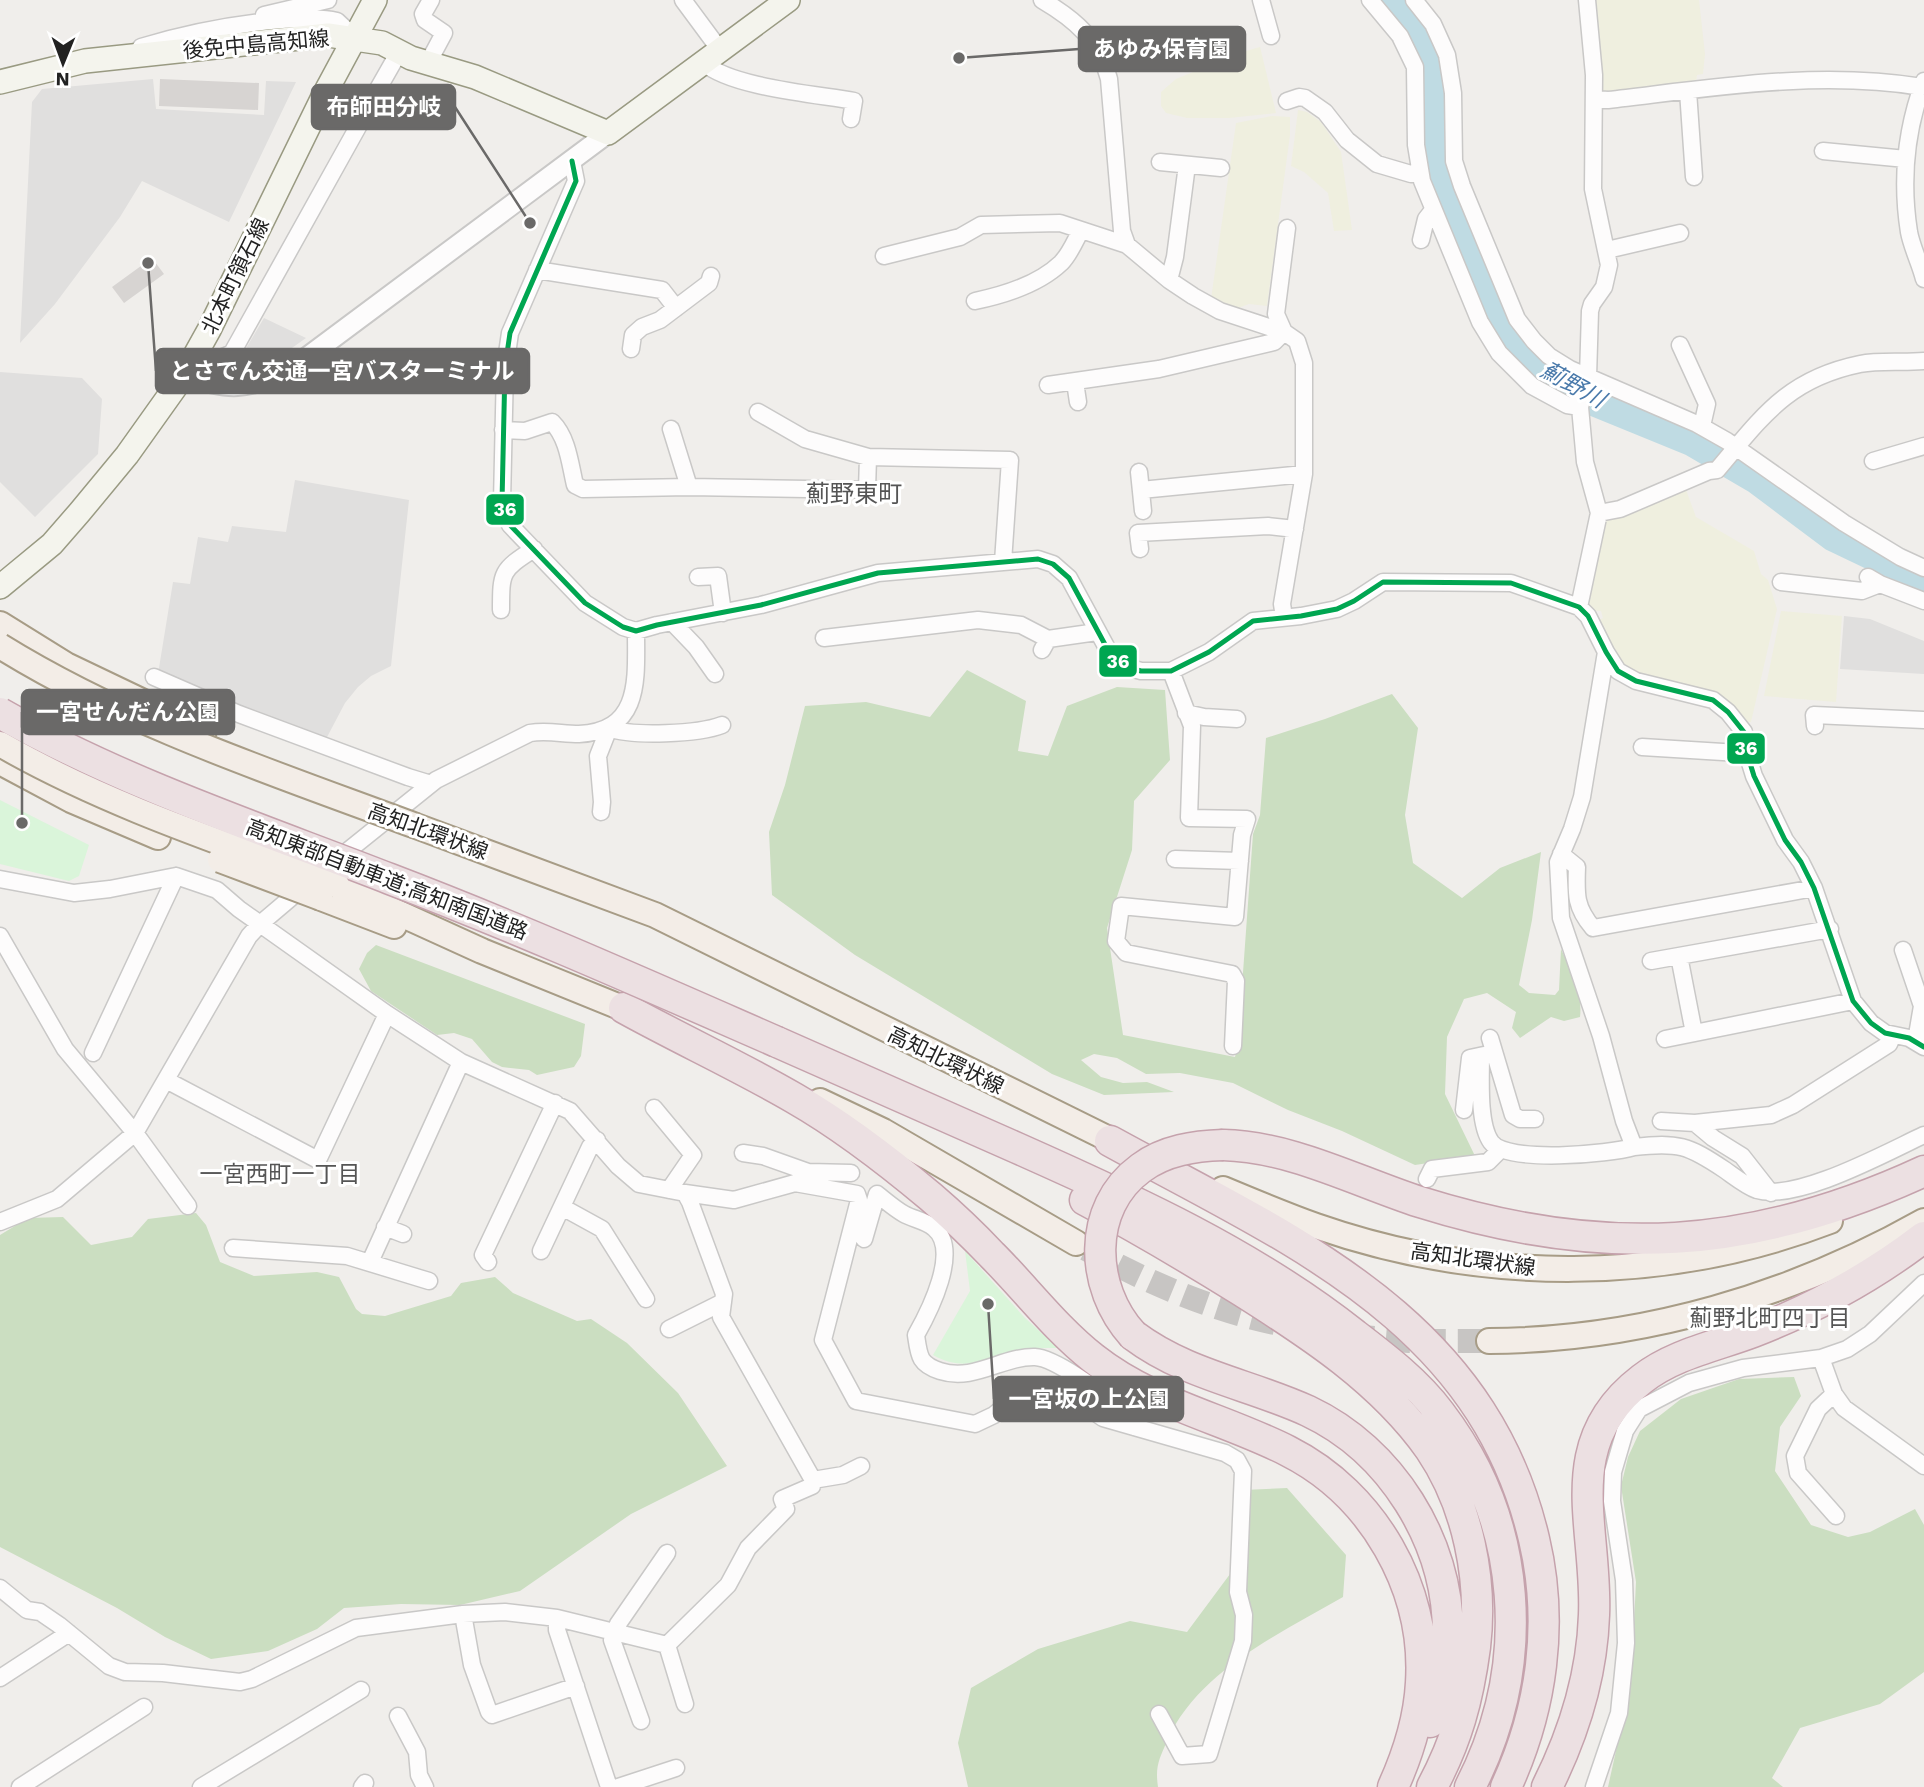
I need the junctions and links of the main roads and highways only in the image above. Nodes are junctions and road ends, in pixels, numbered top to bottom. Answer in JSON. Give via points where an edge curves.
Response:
{"nodes":[{"id":1,"x":375,"y":0,"type":"edge"},
{"id":2,"x":788,"y":0,"type":"edge"},
{"id":3,"x":355,"y":38,"type":"junction"},
{"id":4,"x":0,"y":82,"type":"edge"},
{"id":5,"x":0,"y":587,"type":"edge"},
{"id":6,"x":0,"y":624,"type":"edge"},
{"id":7,"x":0,"y":646,"type":"edge"},
{"id":8,"x":0,"y":713,"type":"edge"},
{"id":9,"x":0,"y":744,"type":"edge"},
{"id":10,"x":0,"y":762,"type":"edge"},
{"id":11,"x":418,"y":818,"type":"junction"},
{"id":12,"x":329,"y":892,"type":"junction"},
{"id":13,"x":624,"y":1008,"type":"junction"},
{"id":14,"x":777,"y":1042,"type":"junction"},
{"id":15,"x":1110,"y":1141,"type":"junction"},
{"id":16,"x":1924,"y":1171,"type":"edge"},
{"id":17,"x":1924,"y":1179,"type":"edge"},
{"id":18,"x":1924,"y":1221,"type":"edge"},
{"id":19,"x":1924,"y":1237,"type":"edge"},
{"id":20,"x":1735,"y":1242,"type":"junction"},
{"id":21,"x":1076,"y":1244,"type":"tunnel mouth"},
{"id":22,"x":1855,"y":1270,"type":"junction"},
{"id":23,"x":1489,"y":1341,"type":"tunnel mouth"},
{"id":24,"x":1395,"y":1787,"type":"edge"},
{"id":25,"x":1432,"y":1787,"type":"edge"},
{"id":26,"x":1471,"y":1787,"type":"edge"},
{"id":27,"x":1506,"y":1787,"type":"edge"},
{"id":28,"x":1547,"y":1787,"type":"edge"}],
"edges":[{"from":1,"to":3,"type":"main road","name":"北本町領石線"},
{"from":2,"to":3,"type":"main road","name":"後免中島高知線","via":[[608,133],[475,77],[382,43]]},
{"from":3,"to":4,"type":"main road","name":"後免中島高知線","via":[[328,35],[99,60]]},
{"from":3,"to":5,"type":"main road","name":"北本町領石線","via":[[184,375],[79,513],[52,544]]},
{"from":6,"to":11,"type":"main road","via":[[66,665],[204,731]]},
{"from":7,"to":11,"type":"main road","name":"高知北環状線","bridge":true,"via":[[39,671],[191,742]]},
{"from":8,"to":14,"type":"highway","name":"高知東部自動車道;高知南国道路","bridge":true,"via":[[50,742],[126,776],[574,953]]},
{"from":9,"to":12,"type":"main road","bridge":true,"via":[[59,776]]},
{"from":10,"to":12,"type":"main road","bridge":true,"via":[[71,800],[158,837]]},
{"from":11,"to":15,"type":"main road","name":"高知北環状線","via":[[655,915]]},
{"from":12,"to":13,"type":"main road"},
{"from":13,"to":21,"type":"main road","via":[[883,1132]]},
{"from":13,"to":24,"type":"highway","via":[[795,1098],[892,1166],[964,1227],[1073,1340],[1119,1376],[1169,1403],[1291,1452],[1345,1491],[1384,1537],[1399,1565],[1417,1624],[1422,1681],[1418,1712]]},
{"from":14,"to":25,"type":"highway","via":[[1189,1258],[1333,1353],[1405,1418],[1431,1451],[1459,1510],[1473,1559],[1477,1595],[1477,1633],[1467,1700]]},
{"from":14,"to":26,"type":"highway","via":[[1102,1186],[1234,1254],[1324,1310],[1388,1361],[1438,1410],[1472,1461],[1494,1517],[1509,1576],[1512,1637],[1505,1687]]},
{"from":15,"to":20,"type":"main road","name":"高知北環状線","via":[[1318,1227],[1448,1259],[1519,1268],[1584,1269],[1671,1262]]},
{"from":15,"to":27,"type":"highway","via":[[1295,1242],[1363,1288],[1430,1346],[1478,1405],[1520,1490],[1538,1555],[1542,1592],[1542,1654],[1535,1703]]},
{"from":16,"to":20,"type":"highway"},
{"from":17,"to":20,"type":"main road","name":"高知北環状線","via":[[1820,1225]]},
{"from":18,"to":22,"type":"main road"},
{"from":19,"to":22,"type":"highway"},
{"from":20,"to":24,"type":"highway","bridge":true,"via":[[1600,1239],[1530,1230],[1442,1209],[1296,1157],[1247,1146],[1201,1146],[1151,1162],[1128,1179],[1107,1212],[1100,1249],[1105,1286],[1120,1321],[1133,1335],[1187,1367],[1334,1425],[1380,1463],[1426,1533],[1443,1581],[1447,1662],[1419,1748]]},
{"from":22,"to":23,"type":"main road","via":[[1654,1324],[1568,1338]]},
{"from":22,"to":28,"type":"highway","via":[[1796,1314],[1665,1364],[1624,1394],[1608,1414],[1597,1434],[1587,1479],[1594,1576],[1591,1651],[1574,1724]]}]}
